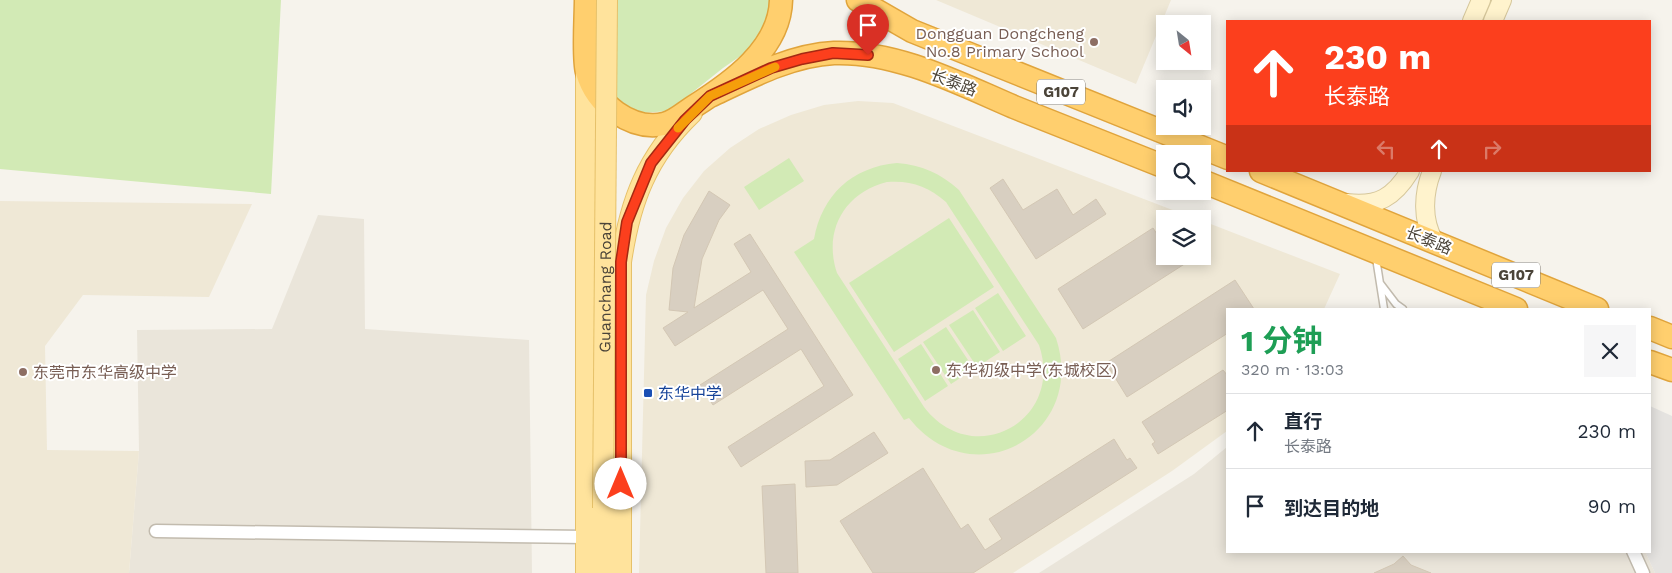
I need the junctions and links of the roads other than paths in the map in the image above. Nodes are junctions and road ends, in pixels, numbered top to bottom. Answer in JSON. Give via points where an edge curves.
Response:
{"nodes":[{"id":1,"x":586,"y":0,"type":"edge"},
{"id":2,"x":606,"y":0,"type":"edge"},
{"id":3,"x":781,"y":0,"type":"edge"},
{"id":4,"x":858,"y":0,"type":"edge"},
{"id":5,"x":1481,"y":0,"type":"edge"},
{"id":6,"x":1502,"y":0,"type":"edge"},
{"id":7,"x":1472,"y":20,"type":"edge"},
{"id":8,"x":1493,"y":20,"type":"edge"},
{"id":9,"x":586,"y":71,"type":"junction"},
{"id":10,"x":710,"y":96,"type":"junction"},
{"id":11,"x":1226,"y":157,"type":"edge"},
{"id":12,"x":1156,"y":162,"type":"edge"},
{"id":13,"x":1264,"y":172,"type":"edge"},
{"id":14,"x":1409,"y":172,"type":"edge"},
{"id":15,"x":1432,"y":172,"type":"edge"},
{"id":16,"x":1211,"y":185,"type":"edge"},
{"id":17,"x":1336,"y":201,"type":"junction"},
{"id":18,"x":1434,"y":242,"type":"junction"},
{"id":19,"x":1374,"y":249,"type":"junction"},
{"id":20,"x":1380,"y":282,"type":"junction"},
{"id":21,"x":1384,"y":308,"type":"edge"},
{"id":22,"x":1402,"y":308,"type":"edge"},
{"id":23,"x":1514,"y":308,"type":"edge"},
{"id":24,"x":1595,"y":308,"type":"edge"},
{"id":25,"x":1651,"y":328,"type":"edge"},
{"id":26,"x":1672,"y":337,"type":"edge"},
{"id":27,"x":1651,"y":362,"type":"edge"},
{"id":28,"x":1672,"y":370,"type":"edge"},
{"id":29,"x":156,"y":531,"type":"dead end"},
{"id":30,"x":586,"y":537,"type":"junction"},
{"id":31,"x":1634,"y":553,"type":"edge"},
{"id":32,"x":586,"y":573,"type":"edge"},
{"id":33,"x":604,"y":573,"type":"edge"},
{"id":34,"x":621,"y":573,"type":"edge"},
{"id":35,"x":1643,"y":573,"type":"edge"}],
"edges":[{"from":1,"to":9,"type":"highway","name":"Guanchang Road"},
{"from":2,"to":33,"type":"main road","name":"Guanchang Road","bridge":true},
{"from":3,"to":10,"type":"highway","via":[[781,14],[761,52]]},
{"from":4,"to":11,"type":"highway","name":"长泰路","number":"G107","via":[[912,30],[975,58]]},
{"from":5,"to":7,"type":"street"},
{"from":6,"to":8,"type":"street"},
{"from":9,"to":10,"type":"highway","number":"G107","via":[[603,100],[629,122],[648,126],[666,124]]},
{"from":9,"to":30,"type":"main road","name":"Guanchang Road"},
{"from":10,"to":12,"type":"highway","name":"长泰路","number":"G107","via":[[771,68],[802,59],[833,53],[868,55],[907,64]]},
{"from":10,"to":34,"type":"main road","name":"Guanchang Road","via":[[685,120],[651,163],[627,222],[621,262]]},
{"from":13,"to":17,"type":"highway","name":"长泰路","number":"G107"},
{"from":14,"to":17,"type":"street","via":[[1394,192],[1375,203]]},
{"from":15,"to":18,"type":"street","via":[[1425,194],[1425,212]]},
{"from":16,"to":19,"type":"highway","name":"长泰路","number":"G107"},
{"from":17,"to":18,"type":"highway","name":"长泰路","number":"G107"},
{"from":18,"to":24,"type":"highway","name":"长泰路","number":"G107"},
{"from":19,"to":20,"type":"lane"},
{"from":19,"to":23,"type":"highway","name":"长泰路","number":"G107"},
{"from":20,"to":21,"type":"lane"},
{"from":20,"to":22,"type":"lane"},
{"from":25,"to":26,"type":"highway"},
{"from":27,"to":28,"type":"highway"},
{"from":29,"to":30,"type":"street"},
{"from":30,"to":32,"type":"main road","name":"Guanchang Road"},
{"from":31,"to":35,"type":"street"}]}
